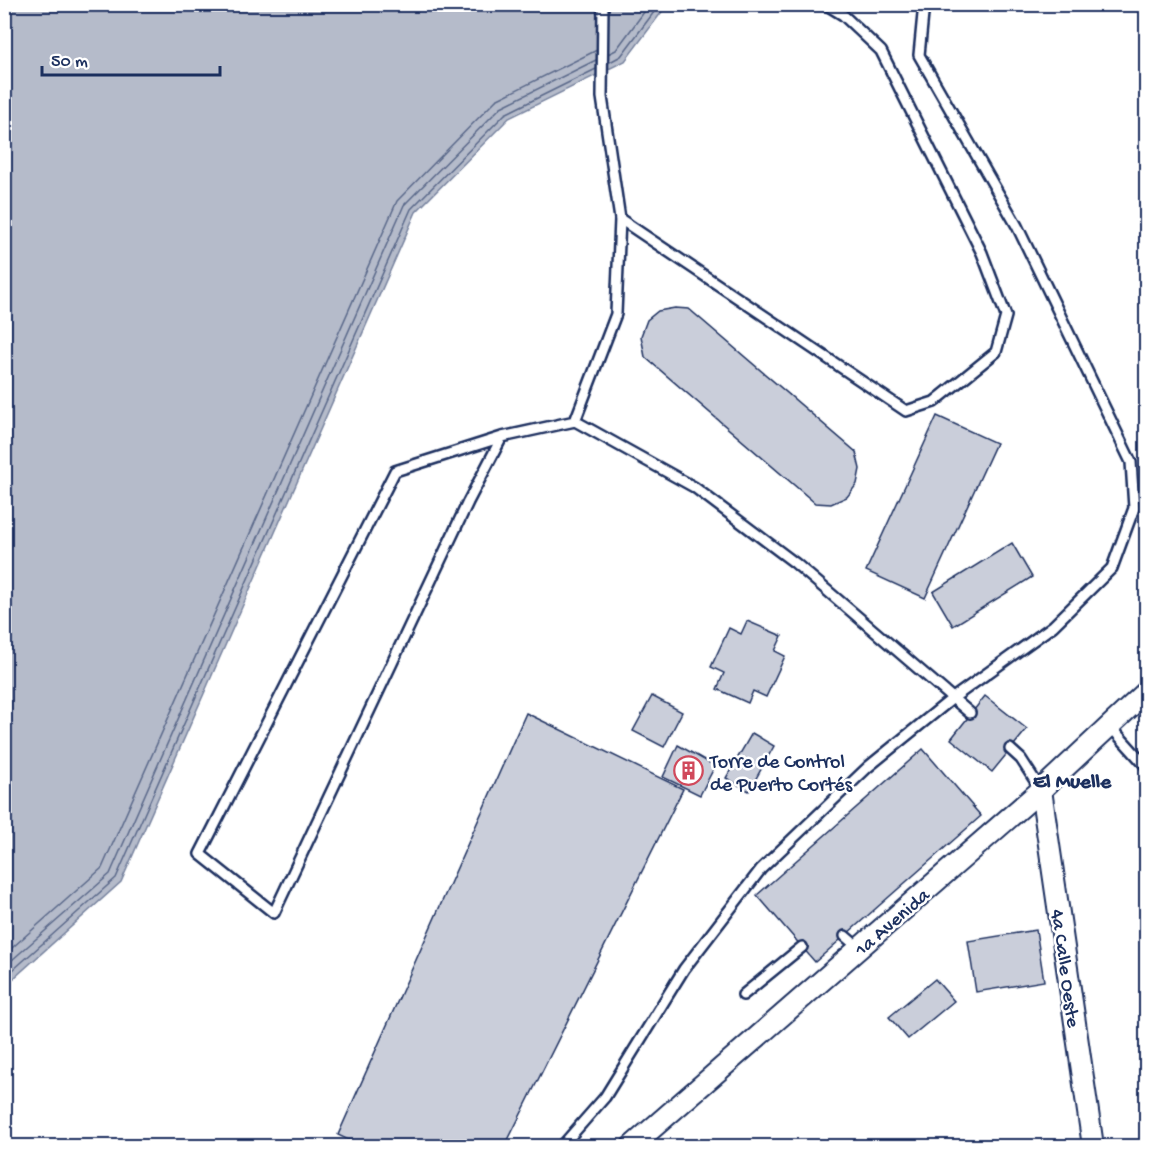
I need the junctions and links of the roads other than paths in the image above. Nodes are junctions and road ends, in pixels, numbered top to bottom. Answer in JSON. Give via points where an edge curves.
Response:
{"nodes":[{"id":1,"x":603,"y":4,"type":"edge"},
{"id":2,"x":825,"y":4,"type":"edge"},
{"id":3,"x":924,"y":4,"type":"edge"},
{"id":4,"x":620,"y":219,"type":"junction"},
{"id":5,"x":575,"y":421,"type":"junction"},
{"id":6,"x":502,"y":437,"type":"junction"},
{"id":7,"x":1146,"y":692,"type":"edge"},
{"id":8,"x":953,"y":698,"type":"junction"},
{"id":9,"x":970,"y":713,"type":"dead end"},
{"id":10,"x":1110,"y":726,"type":"junction"},
{"id":11,"x":1011,"y":749,"type":"dead end"},
{"id":12,"x":1146,"y":766,"type":"edge"},
{"id":13,"x":1041,"y":790,"type":"junction"},
{"id":14,"x":802,"y":947,"type":"dead end"},
{"id":15,"x":743,"y":995,"type":"dead end"},
{"id":16,"x":562,"y":1146,"type":"edge"},
{"id":17,"x":632,"y":1146,"type":"edge"},
{"id":18,"x":1094,"y":1146,"type":"edge"}],
"edges":[{"from":1,"to":4,"type":"lane","via":[[602,97]]},
{"from":2,"to":4,"type":"lane","via":[[843,15],[880,51],[982,253],[1006,316],[996,352],[934,402],[906,411]]},
{"from":3,"to":8,"type":"lane","via":[[919,56],[1017,226],[1131,462],[1134,508],[1112,568],[1053,626]]},
{"from":4,"to":5,"type":"lane","via":[[616,314]]},
{"from":5,"to":6,"type":"lane"},
{"from":5,"to":8,"type":"lane","via":[[694,487],[795,562]]},
{"from":6,"to":6,"type":"lane","via":[[394,471],[200,854],[274,913]]},
{"from":7,"to":10,"type":"street","name":"1a Avenida"},
{"from":8,"to":9,"type":"lane"},
{"from":8,"to":16,"type":"lane","via":[[868,767],[761,869],[684,969],[605,1097]]},
{"from":10,"to":12,"type":"lane"},
{"from":10,"to":13,"type":"street","name":"1a Avenida"},
{"from":11,"to":13,"type":"lane"},
{"from":13,"to":17,"type":"street","name":"1a Avenida","via":[[852,942]]},
{"from":13,"to":18,"type":"street","name":"4a Calle Oeste"},
{"from":14,"to":15,"type":"lane"}]}
